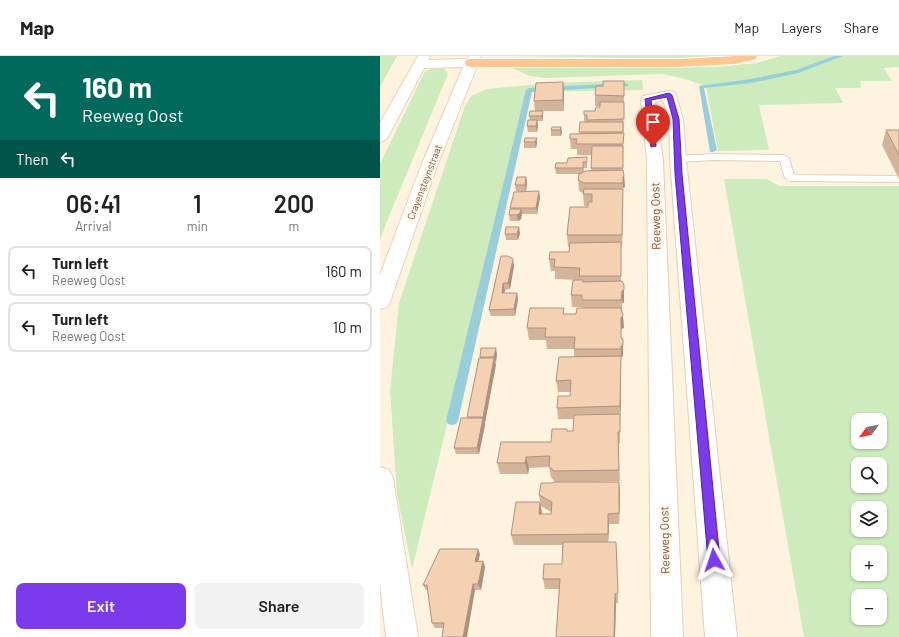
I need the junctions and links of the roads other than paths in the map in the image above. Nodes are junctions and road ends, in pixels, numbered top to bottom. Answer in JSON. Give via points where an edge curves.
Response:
{"nodes":[{"id":1,"x":751,"y":56,"type":"edge"},
{"id":2,"x":422,"y":60,"type":"edge"},
{"id":3,"x":473,"y":60,"type":"edge"},
{"id":4,"x":380,"y":137,"type":"edge"},
{"id":5,"x":678,"y":159,"type":"junction"},
{"id":6,"x":899,"y":180,"type":"edge"},
{"id":7,"x":380,"y":302,"type":"edge"},
{"id":8,"x":380,"y":478,"type":"edge"},
{"id":9,"x":402,"y":637,"type":"edge"},
{"id":10,"x":667,"y":637,"type":"edge"},
{"id":11,"x":721,"y":637,"type":"edge"}],
"edges":[{"from":1,"to":3,"type":"highway","via":[[735,60],[679,63]]},
{"from":2,"to":3,"type":"street"},
{"from":2,"to":4,"type":"street"},
{"from":3,"to":7,"type":"street","name":"Crayensteynstraat","via":[[429,166]]},
{"from":5,"to":6,"type":"lane","via":[[784,158],[790,178]]},
{"from":5,"to":10,"type":"street","name":"Reeweg Oost","via":[[676,119],[669,95],[648,99],[655,161]]},
{"from":5,"to":11,"type":"street","name":"Reeweg Oost"},
{"from":8,"to":9,"type":"street"}]}
